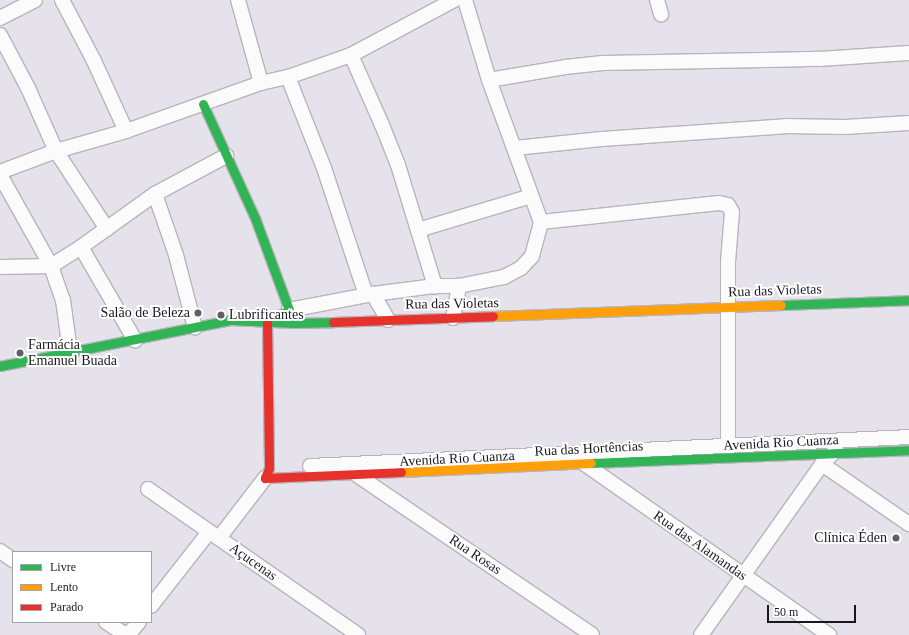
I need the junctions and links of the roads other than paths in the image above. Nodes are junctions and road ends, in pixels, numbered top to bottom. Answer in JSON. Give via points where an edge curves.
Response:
{"nodes":[{"id":1,"x":35,"y":0,"type":"edge"},
{"id":2,"x":62,"y":0,"type":"edge"},
{"id":3,"x":238,"y":0,"type":"edge"},
{"id":4,"x":454,"y":0,"type":"edge"},
{"id":5,"x":465,"y":0,"type":"edge"},
{"id":6,"x":657,"y":0,"type":"edge"},
{"id":7,"x":661,"y":14,"type":"dead end"},
{"id":8,"x":0,"y":18,"type":"edge"},
{"id":9,"x":0,"y":35,"type":"edge"},
{"id":10,"x":909,"y":53,"type":"edge"},
{"id":11,"x":351,"y":55,"type":"junction"},
{"id":12,"x":288,"y":77,"type":"junction"},
{"id":13,"x":489,"y":80,"type":"junction"},
{"id":14,"x":261,"y":83,"type":"junction"},
{"id":15,"x":203,"y":104,"type":"junction"},
{"id":16,"x":909,"y":123,"type":"edge"},
{"id":17,"x":126,"y":130,"type":"junction"},
{"id":18,"x":515,"y":148,"type":"junction"},
{"id":19,"x":56,"y":152,"type":"junction"},
{"id":20,"x":226,"y":156,"type":"junction"},
{"id":21,"x":0,"y":173,"type":"edge"},
{"id":22,"x":155,"y":194,"type":"junction"},
{"id":23,"x":531,"y":196,"type":"junction"},
{"id":24,"x":541,"y":222,"type":"junction"},
{"id":25,"x":107,"y":229,"type":"junction"},
{"id":26,"x":418,"y":230,"type":"junction"},
{"id":27,"x":81,"y":247,"type":"junction"},
{"id":28,"x":51,"y":266,"type":"junction"},
{"id":29,"x":0,"y":267,"type":"edge"},
{"id":30,"x":435,"y":286,"type":"junction"},
{"id":31,"x":459,"y":286,"type":"junction"},
{"id":32,"x":370,"y":294,"type":"junction"},
{"id":33,"x":909,"y":300,"type":"edge"},
{"id":34,"x":728,"y":306,"type":"junction"},
{"id":35,"x":292,"y":316,"type":"junction"},
{"id":36,"x":453,"y":318,"type":"junction"},
{"id":37,"x":267,"y":320,"type":"junction"},
{"id":38,"x":388,"y":320,"type":"junction"},
{"id":39,"x":195,"y":328,"type":"junction"},
{"id":40,"x":135,"y":340,"type":"junction"},
{"id":41,"x":70,"y":351,"type":"junction"},
{"id":42,"x":0,"y":366,"type":"edge"},
{"id":43,"x":909,"y":437,"type":"edge"},
{"id":44,"x":846,"y":440,"type":"junction"},
{"id":45,"x":728,"y":445,"type":"junction"},
{"id":46,"x":909,"y":450,"type":"edge"},
{"id":47,"x":834,"y":452,"type":"junction"},
{"id":48,"x":578,"y":458,"type":"junction"},
{"id":49,"x":822,"y":464,"type":"junction"},
{"id":50,"x":268,"y":475,"type":"junction"},
{"id":51,"x":357,"y":475,"type":"junction"},
{"id":52,"x":148,"y":489,"type":"dead end"},
{"id":53,"x":909,"y":524,"type":"edge"},
{"id":54,"x":214,"y":535,"type":"junction"},
{"id":55,"x":0,"y":551,"type":"edge"},
{"id":56,"x":12,"y":559,"type":"edge"},
{"id":57,"x":743,"y":576,"type":"junction"},
{"id":58,"x":152,"y":605,"type":"edge"},
{"id":59,"x":108,"y":623,"type":"edge"},
{"id":60,"x":137,"y":623,"type":"edge"},
{"id":61,"x":127,"y":635,"type":"edge"},
{"id":62,"x":358,"y":635,"type":"edge"},
{"id":63,"x":592,"y":635,"type":"edge"},
{"id":64,"x":701,"y":635,"type":"edge"},
{"id":65,"x":829,"y":635,"type":"edge"}],
"edges":[{"from":1,"to":8,"type":"street"},
{"from":2,"to":17,"type":"street"},
{"from":3,"to":14,"type":"street"},
{"from":4,"to":11,"type":"street"},
{"from":5,"to":13,"type":"street"},
{"from":6,"to":7,"type":"street"},
{"from":9,"to":19,"type":"street","via":[[28,88]]},
{"from":10,"to":13,"type":"street","via":[[819,59],[603,63]]},
{"from":11,"to":12,"type":"street"},
{"from":11,"to":26,"type":"street","via":[[398,165]]},
{"from":12,"to":14,"type":"street"},
{"from":12,"to":32,"type":"street"},
{"from":13,"to":18,"type":"street"},
{"from":14,"to":15,"type":"street"},
{"from":15,"to":17,"type":"street"},
{"from":15,"to":20,"type":"street"},
{"from":16,"to":18,"type":"street","via":[[845,127],[786,126]]},
{"from":17,"to":19,"type":"street"},
{"from":18,"to":23,"type":"street"},
{"from":19,"to":21,"type":"street"},
{"from":19,"to":25,"type":"street"},
{"from":20,"to":22,"type":"street"},
{"from":20,"to":35,"type":"street","via":[[255,218]]},
{"from":21,"to":28,"type":"street"},
{"from":22,"to":25,"type":"street"},
{"from":22,"to":39,"type":"street","via":[[176,255]]},
{"from":23,"to":24,"type":"street"},
{"from":23,"to":26,"type":"street"},
{"from":24,"to":31,"type":"street","via":[[532,256],[521,268],[504,277]]},
{"from":24,"to":34,"type":"street","via":[[719,203],[728,205],[732,212]]},
{"from":25,"to":27,"type":"street"},
{"from":26,"to":30,"type":"street"},
{"from":27,"to":28,"type":"street"},
{"from":27,"to":40,"type":"street"},
{"from":28,"to":29,"type":"street"},
{"from":28,"to":41,"type":"street","via":[[63,300]]},
{"from":30,"to":31,"type":"street"},
{"from":30,"to":32,"type":"street"},
{"from":31,"to":36,"type":"street"},
{"from":32,"to":35,"type":"street"},
{"from":32,"to":38,"type":"street"},
{"from":33,"to":34,"type":"street","name":"Rua das Violetas"},
{"from":34,"to":36,"type":"street","name":"Rua das Violetas"},
{"from":34,"to":45,"type":"street"},
{"from":35,"to":37,"type":"street"},
{"from":35,"to":37,"type":"street","name":"Rua das Violetas"},
{"from":35,"to":38,"type":"street","name":"Rua das Violetas"},
{"from":36,"to":38,"type":"street","name":"Rua das Violetas"},
{"from":37,"to":39,"type":"street","name":"Rua das Violetas","via":[[230,320]]},
{"from":37,"to":50,"type":"street"},
{"from":39,"to":40,"type":"street","name":"Rua das Violetas"},
{"from":40,"to":41,"type":"street","name":"Rua das Violetas"},
{"from":41,"to":42,"type":"street","name":"Rua das Violetas"},
{"from":43,"to":44,"type":"street","name":"Avenida Rio Cuanza"},
{"from":44,"to":45,"type":"street","name":"Avenida Rio Cuanza"},
{"from":44,"to":47,"type":"street"},
{"from":45,"to":48,"type":"street","name":"Avenida Rio Cuanza"},
{"from":46,"to":47,"type":"street","name":"Rua das Hortências"},
{"from":47,"to":48,"type":"street","name":"Rua das Hortências"},
{"from":47,"to":49,"type":"street"},
{"from":48,"to":50,"type":"street","name":"Avenida Rio Cuanza"},
{"from":48,"to":51,"type":"street","name":"Rua das Hortências"},
{"from":48,"to":57,"type":"street","name":"Rua das Alamandas"},
{"from":49,"to":53,"type":"street"},
{"from":49,"to":57,"type":"street"},
{"from":50,"to":51,"type":"street","name":"Rua das Hortências"},
{"from":50,"to":54,"type":"street"},
{"from":51,"to":63,"type":"street","name":"Rua Rosas"},
{"from":52,"to":54,"type":"street","name":"Açucenas"},
{"from":54,"to":58,"type":"street"},
{"from":54,"to":62,"type":"street","name":"Açucenas"},
{"from":55,"to":56,"type":"street"},
{"from":57,"to":64,"type":"street"},
{"from":57,"to":65,"type":"street","name":"Rua das Alamandas"},
{"from":59,"to":61,"type":"street"},
{"from":60,"to":61,"type":"street"}]}
